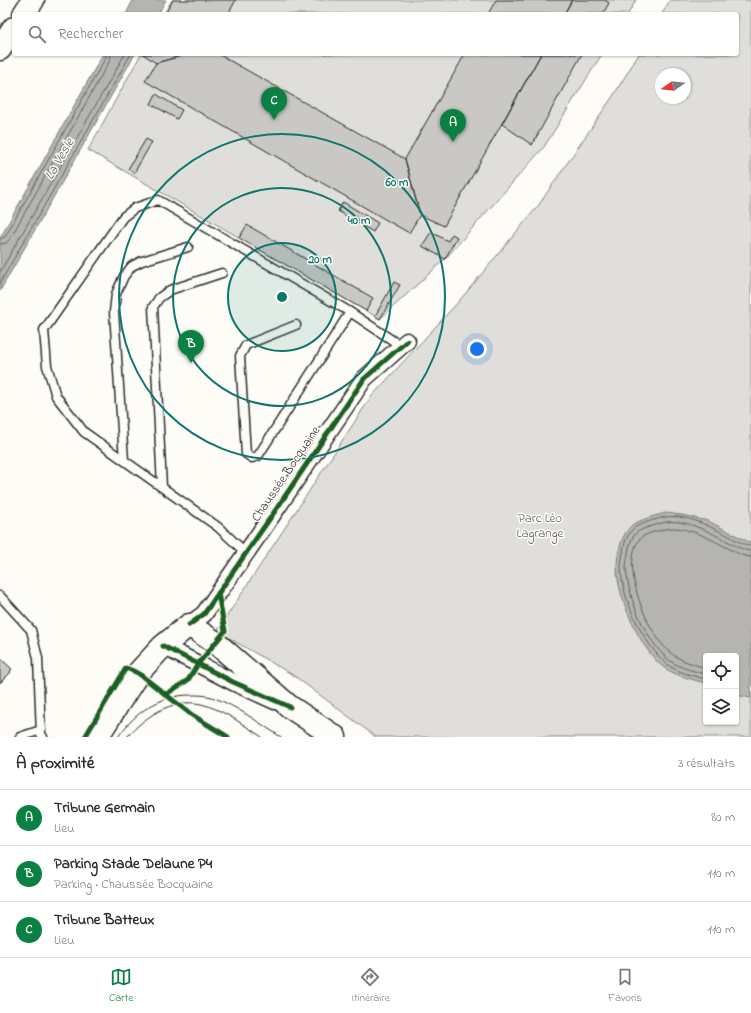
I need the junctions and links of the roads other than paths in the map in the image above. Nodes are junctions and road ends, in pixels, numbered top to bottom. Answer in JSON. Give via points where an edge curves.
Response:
{"nodes":[{"id":1,"x":33,"y":0,"type":"edge"},
{"id":2,"x":25,"y":12,"type":"edge"},
{"id":3,"x":12,"y":31,"type":"edge"},
{"id":4,"x":0,"y":49,"type":"edge"},
{"id":5,"x":188,"y":248,"type":"dead end"},
{"id":6,"x":222,"y":273,"type":"dead end"},
{"id":7,"x":350,"y":312,"type":"junction"},
{"id":8,"x":296,"y":325,"type":"dead end"},
{"id":9,"x":404,"y":343,"type":"joint"},
{"id":10,"x":124,"y":460,"type":"junction"},
{"id":11,"x":162,"y":487,"type":"junction"},
{"id":12,"x":246,"y":553,"type":"junction"},
{"id":13,"x":0,"y":596,"type":"edge"},
{"id":14,"x":189,"y":625,"type":"junction"},
{"id":15,"x":163,"y":646,"type":"junction"},
{"id":16,"x":290,"y":707,"type":"junction"},
{"id":17,"x":42,"y":734,"type":"edge"},
{"id":18,"x":20,"y":737,"type":"edge"},
{"id":19,"x":97,"y":737,"type":"edge"},
{"id":20,"x":335,"y":737,"type":"edge"}],
"edges":[{"from":1,"to":2,"type":"main road"},
{"from":3,"to":4,"type":"main road"},
{"from":5,"to":10,"type":"lane","via":[[132,266],[116,294],[114,312]]},
{"from":6,"to":11,"type":"lane","via":[[170,290],[159,298],[153,307]]},
{"from":7,"to":8,"type":"lane","via":[[258,456],[252,458],[246,454],[240,356],[246,345]]},
{"from":7,"to":9,"type":"lane","name":"Chaussée Bocquaine"},
{"from":7,"to":10,"type":"lane","name":"Chaussée Bocquaine","via":[[158,200],[135,208],[123,217],[44,330],[47,366],[56,396],[84,432]]},
{"from":9,"to":12,"type":"street","name":"Chaussée Bocquaine","via":[[364,379]]},
{"from":10,"to":11,"type":"lane","name":"Chaussée Bocquaine"},
{"from":11,"to":12,"type":"lane","name":"Chaussée Bocquaine","via":[[218,527]]},
{"from":12,"to":14,"type":"street","name":"Chaussée Bocquaine","via":[[204,614]]},
{"from":13,"to":17,"type":"lane","via":[[31,630],[38,658]]},
{"from":14,"to":15,"type":"main road","name":"Chaussée Bocquaine"},
{"from":14,"to":16,"type":"main road","via":[[216,643]]},
{"from":15,"to":16,"type":"street","via":[[233,682]]},
{"from":15,"to":19,"type":"main road","name":"Chaussée Bocquaine","via":[[138,673]]},
{"from":16,"to":20,"type":"main road"},
{"from":17,"to":18,"type":"lane"}]}
